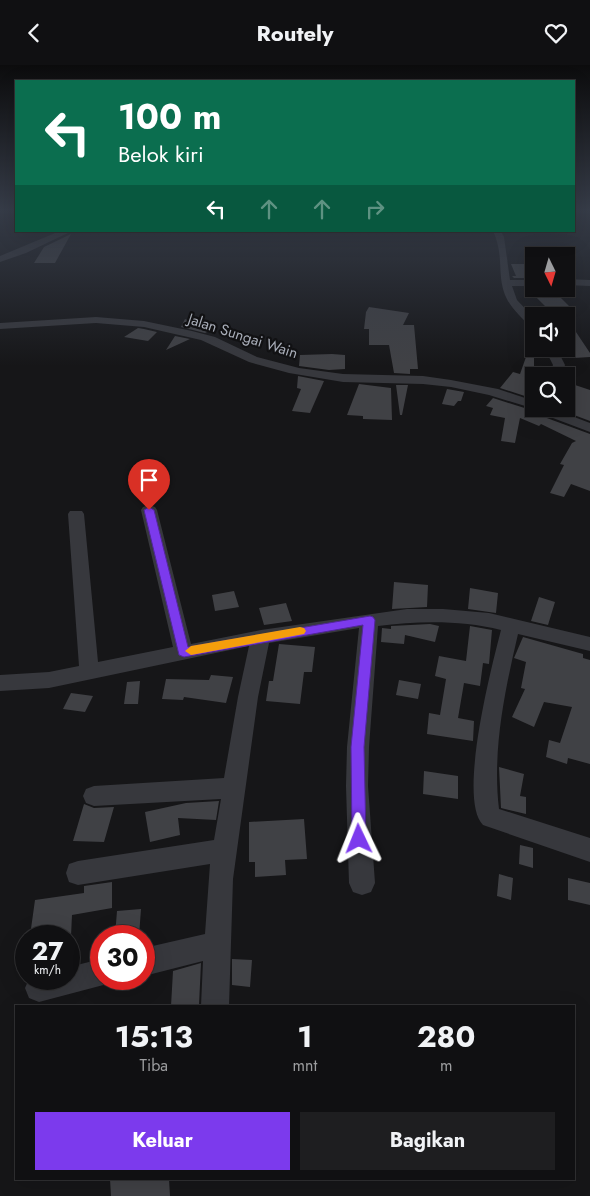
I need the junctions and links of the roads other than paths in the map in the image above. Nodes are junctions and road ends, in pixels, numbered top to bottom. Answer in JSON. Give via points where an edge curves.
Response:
{"nodes":[{"id":1,"x":503,"y":261,"type":"edge"},
{"id":2,"x":575,"y":282,"type":"edge"},
{"id":3,"x":506,"y":283,"type":"junction"},
{"id":4,"x":525,"y":283,"type":"edge"},
{"id":5,"x":590,"y":283,"type":"edge"},
{"id":6,"x":525,"y":315,"type":"edge"},
{"id":7,"x":0,"y":326,"type":"edge"},
{"id":8,"x":525,"y":403,"type":"edge"},
{"id":9,"x":562,"y":417,"type":"edge"},
{"id":10,"x":590,"y":428,"type":"edge"},
{"id":11,"x":149,"y":510,"type":"dead end"},
{"id":12,"x":76,"y":514,"type":"dead end"},
{"id":13,"x":370,"y":620,"type":"junction"},
{"id":14,"x":511,"y":626,"type":"junction"},
{"id":15,"x":261,"y":637,"type":"junction"},
{"id":16,"x":590,"y":644,"type":"edge"},
{"id":17,"x":184,"y":652,"type":"junction"},
{"id":18,"x":89,"y":672,"type":"junction"},
{"id":19,"x":0,"y":683,"type":"edge"},
{"id":20,"x":233,"y":789,"type":"junction"},
{"id":21,"x":94,"y":796,"type":"dead end"},
{"id":22,"x":224,"y":849,"type":"junction"},
{"id":23,"x":590,"y":850,"type":"edge"},
{"id":24,"x":78,"y":873,"type":"dead end"},
{"id":25,"x":362,"y":883,"type":"dead end"},
{"id":26,"x":217,"y":944,"type":"junction"},
{"id":27,"x":155,"y":959,"type":"edge"},
{"id":28,"x":215,"y":1005,"type":"edge"}],
"edges":[{"from":1,"to":3,"type":"street"},
{"from":2,"to":5,"type":"street"},
{"from":3,"to":4,"type":"street"},
{"from":3,"to":6,"type":"street","via":[[511,299]]},
{"from":7,"to":8,"type":"street","name":"Jalan Sungai Wain","via":[[77,321],[133,322],[200,336],[282,368],[342,379],[452,384],[483,389]]},
{"from":9,"to":10,"type":"street","name":"Jalan Sungai Wain"},
{"from":11,"to":17,"type":"street"},
{"from":12,"to":18,"type":"street"},
{"from":13,"to":14,"type":"street","via":[[443,616],[489,620]]},
{"from":13,"to":15,"type":"street"},
{"from":13,"to":25,"type":"street","via":[[358,747]]},
{"from":14,"to":16,"type":"street"},
{"from":14,"to":23,"type":"street","via":[[498,678],[485,765],[487,813]]},
{"from":15,"to":17,"type":"street"},
{"from":15,"to":20,"type":"street"},
{"from":17,"to":18,"type":"street"},
{"from":18,"to":19,"type":"street","via":[[49,680]]},
{"from":20,"to":21,"type":"street"},
{"from":20,"to":22,"type":"street"},
{"from":22,"to":24,"type":"street"},
{"from":22,"to":26,"type":"street"},
{"from":26,"to":27,"type":"street"},
{"from":26,"to":28,"type":"street"}]}
